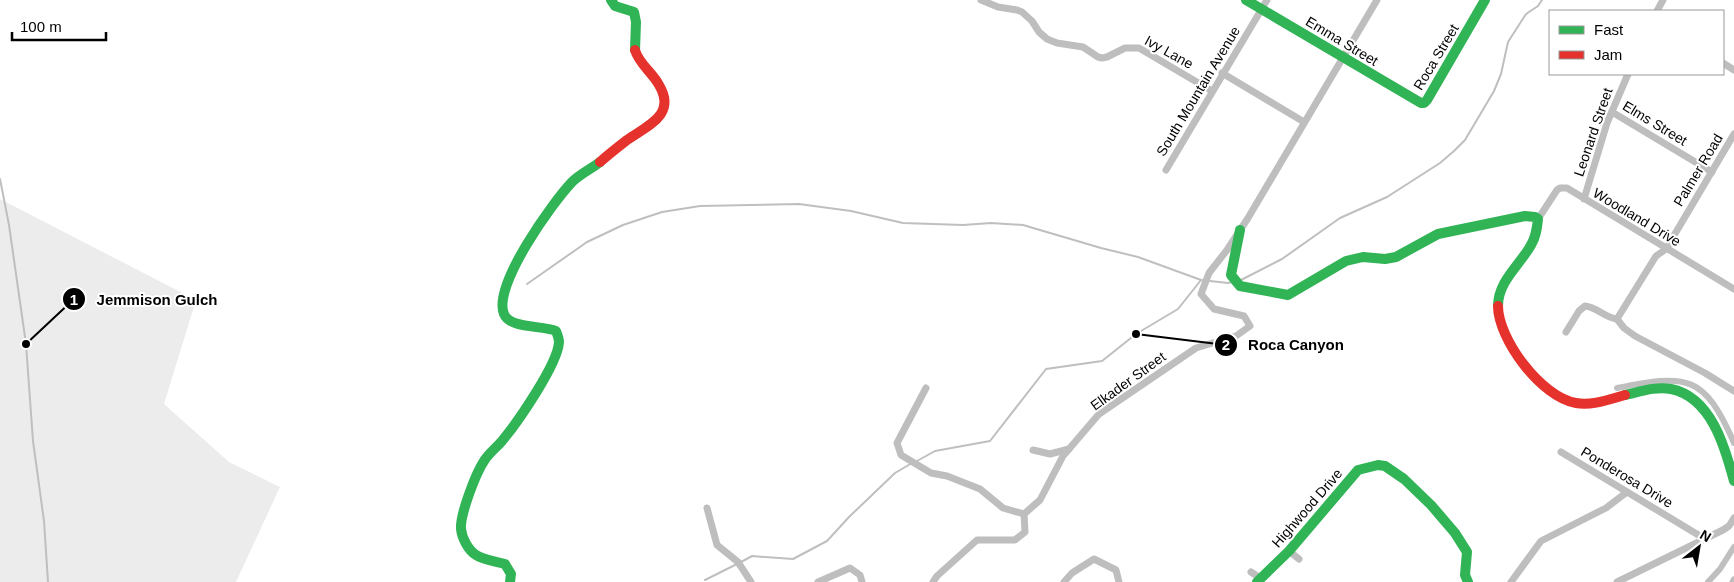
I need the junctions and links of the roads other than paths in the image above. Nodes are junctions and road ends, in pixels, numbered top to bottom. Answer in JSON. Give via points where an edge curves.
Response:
{"nodes":[{"id":1,"x":611,"y":0,"type":"edge"},
{"id":2,"x":981,"y":0,"type":"edge"},
{"id":3,"x":1246,"y":0,"type":"edge"},
{"id":4,"x":1377,"y":0,"type":"edge"},
{"id":5,"x":1486,"y":0,"type":"edge"},
{"id":6,"x":1264,"y":4,"type":"edge"},
{"id":7,"x":1343,"y":58,"type":"junction"},
{"id":8,"x":1222,"y":73,"type":"junction"},
{"id":9,"x":1628,"y":75,"type":"edge"},
{"id":10,"x":1212,"y":91,"type":"junction"},
{"id":11,"x":1424,"y":103,"type":"joint"},
{"id":12,"x":1612,"y":112,"type":"junction"},
{"id":13,"x":1304,"y":122,"type":"junction"},
{"id":14,"x":1734,"y":134,"type":"edge"},
{"id":15,"x":1731,"y":144,"type":"edge"},
{"id":16,"x":1166,"y":170,"type":"dead end"},
{"id":17,"x":1712,"y":172,"type":"junction"},
{"id":18,"x":1584,"y":199,"type":"junction"},
{"id":19,"x":1538,"y":219,"type":"junction"},
{"id":20,"x":1240,"y":230,"type":"junction"},
{"id":21,"x":1666,"y":249,"type":"junction"},
{"id":22,"x":1734,"y":289,"type":"edge"},
{"id":23,"x":1617,"y":319,"type":"junction"},
{"id":24,"x":1566,"y":332,"type":"dead end"},
{"id":25,"x":926,"y":388,"type":"dead end"},
{"id":26,"x":1734,"y":391,"type":"edge"},
{"id":27,"x":1069,"y":449,"type":"junction"},
{"id":28,"x":1033,"y":450,"type":"dead end"},
{"id":29,"x":1561,"y":452,"type":"dead end"},
{"id":30,"x":1734,"y":481,"type":"edge"},
{"id":31,"x":1627,"y":492,"type":"junction"},
{"id":32,"x":707,"y":508,"type":"dead end"},
{"id":33,"x":1024,"y":514,"type":"junction"},
{"id":34,"x":1734,"y":519,"type":"edge"},
{"id":35,"x":1706,"y":539,"type":"junction"},
{"id":36,"x":1289,"y":551,"type":"junction"},
{"id":37,"x":1299,"y":559,"type":"dead end"},
{"id":38,"x":1251,"y":572,"type":"dead end"},
{"id":39,"x":1259,"y":580,"type":"edge"},
{"id":40,"x":1467,"y":581,"type":"edge"},
{"id":41,"x":510,"y":582,"type":"edge"},
{"id":42,"x":751,"y":582,"type":"edge"},
{"id":43,"x":818,"y":582,"type":"edge"},
{"id":44,"x":862,"y":582,"type":"edge"},
{"id":45,"x":933,"y":582,"type":"edge"},
{"id":46,"x":1064,"y":582,"type":"edge"},
{"id":47,"x":1119,"y":582,"type":"edge"},
{"id":48,"x":1511,"y":582,"type":"edge"},
{"id":49,"x":1617,"y":582,"type":"edge"}],
"edges":[{"from":1,"to":41,"type":"street","via":[[615,6],[635,14],[637,56],[658,81],[663,108],[657,121],[576,178],[562,194],[516,263],[502,295],[503,316],[512,323],[554,328],[560,339],[537,392],[480,466],[461,524],[460,530],[470,550],[483,558],[505,564],[511,574]]},
{"from":2,"to":10,"type":"street","name":"Ivy Lane","via":[[998,8],[1022,12],[1047,39],[1084,47],[1098,57],[1124,48],[1139,48]]},
{"from":3,"to":6,"type":"street","name":"Emma Street"},
{"from":4,"to":7,"type":"street","name":"Elkader Street"},
{"from":5,"to":11,"type":"street","name":"Roca Street"},
{"from":6,"to":7,"type":"street","name":"Emma Street"},
{"from":6,"to":8,"type":"street","name":"South Mountain Avenue"},
{"from":7,"to":11,"type":"street","name":"Emma Street"},
{"from":7,"to":13,"type":"street","name":"Elkader Street"},
{"from":8,"to":10,"type":"street","name":"South Mountain Avenue"},
{"from":8,"to":13,"type":"street"},
{"from":9,"to":12,"type":"street","name":"Leonard Street"},
{"from":10,"to":16,"type":"street","name":"South Mountain Avenue"},
{"from":12,"to":17,"type":"street","name":"Elms Street"},
{"from":12,"to":18,"type":"street","name":"Leonard Street"},
{"from":13,"to":20,"type":"street","name":"Elkader Street"},
{"from":14,"to":15,"type":"street","name":"Palmer Road"},
{"from":15,"to":17,"type":"street","name":"Palmer Road"},
{"from":17,"to":21,"type":"street","name":"Palmer Road"},
{"from":18,"to":19,"type":"street","name":"Woodland Drive","via":[[1567,188],[1560,188]]},
{"from":18,"to":21,"type":"street","name":"Woodland Drive"},
{"from":19,"to":20,"type":"street","via":[[1525,216],[1450,231],[1396,257],[1355,258],[1288,295],[1236,281],[1231,275]]},
{"from":19,"to":30,"type":"street","via":[[1536,240],[1498,297],[1498,315],[1521,360],[1551,392],[1571,402],[1588,403],[1661,388],[1677,390],[1691,397],[1724,446]]},
{"from":20,"to":27,"type":"street","name":"Elkader Street","via":[[1209,273],[1202,294],[1214,308],[1244,316],[1250,326],[1236,336],[1196,348],[1099,414]]},
{"from":21,"to":22,"type":"street","name":"Woodland Drive"},
{"from":21,"to":23,"type":"street","name":"Palmer Road","via":[[1656,256]]},
{"from":23,"to":24,"type":"street","via":[[1586,306]]},
{"from":23,"to":26,"type":"street","via":[[1635,336],[1705,372]]},
{"from":25,"to":33,"type":"street","via":[[897,443],[901,455],[931,473],[980,489],[1003,508]]},
{"from":27,"to":28,"type":"street","via":[[1050,454]]},
{"from":27,"to":33,"type":"street","name":"Elkader Street","via":[[1040,500]]},
{"from":29,"to":31,"type":"street","name":"Ponderosa Drive"},
{"from":31,"to":35,"type":"street","name":"Ponderosa Drive"},
{"from":31,"to":48,"type":"street","via":[[1606,508],[1541,541]]},
{"from":32,"to":42,"type":"street","via":[[717,545],[738,562]]},
{"from":33,"to":45,"type":"street","via":[[1025,532],[1015,540],[977,540]]},
{"from":34,"to":35,"type":"street","via":[[1729,526]]},
{"from":35,"to":49,"type":"street"},
{"from":36,"to":37,"type":"street"},
{"from":36,"to":39,"type":"street","name":"Highwood Drive"},
{"from":36,"to":40,"type":"street","name":"Highwood Drive","via":[[1358,470],[1371,465],[1384,466],[1418,492],[1462,540],[1467,552],[1464,570]]},
{"from":38,"to":39,"type":"street"},
{"from":43,"to":44,"type":"street","via":[[850,568],[860,575]]},
{"from":46,"to":47,"type":"street","via":[[1072,573],[1094,560],[1116,570]]}]}
